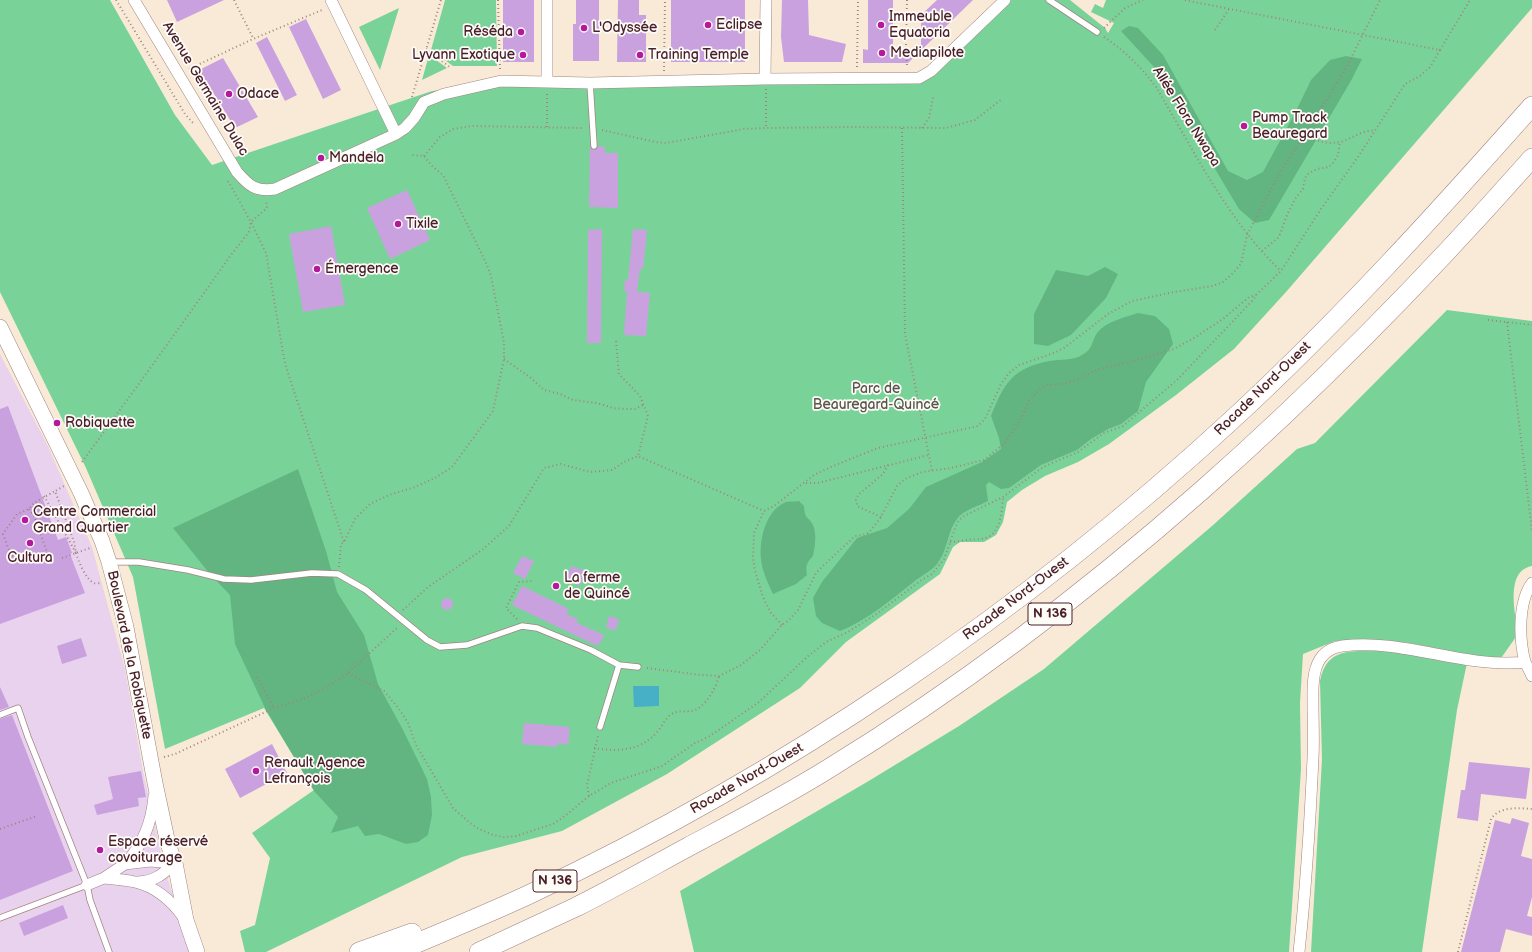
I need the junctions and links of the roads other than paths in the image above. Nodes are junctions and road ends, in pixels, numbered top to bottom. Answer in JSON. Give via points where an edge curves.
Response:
{"nodes":[{"id":1,"x":134,"y":0,"type":"edge"},
{"id":2,"x":547,"y":0,"type":"edge"},
{"id":3,"x":766,"y":0,"type":"edge"},
{"id":4,"x":1005,"y":0,"type":"edge"},
{"id":5,"x":1049,"y":0,"type":"edge"},
{"id":6,"x":333,"y":3,"type":"edge"},
{"id":7,"x":1098,"y":32,"type":"road end"},
{"id":8,"x":766,"y":79,"type":"junction"},
{"id":9,"x":547,"y":82,"type":"junction"},
{"id":10,"x":590,"y":83,"type":"junction"},
{"id":11,"x":1532,"y":106,"type":"edge"},
{"id":12,"x":396,"y":134,"type":"junction"},
{"id":13,"x":594,"y":146,"type":"dead end"},
{"id":14,"x":1532,"y":158,"type":"edge"},
{"id":15,"x":0,"y":328,"type":"edge"},
{"id":16,"x":109,"y":562,"type":"junction"},
{"id":17,"x":1532,"y":583,"type":"edge"},
{"id":18,"x":1525,"y":662,"type":"junction"},
{"id":19,"x":619,"y":665,"type":"junction"},
{"id":20,"x":638,"y":667,"type":"road end"},
{"id":21,"x":1532,"y":676,"type":"edge"},
{"id":22,"x":0,"y":715,"type":"edge"},
{"id":23,"x":600,"y":727,"type":"road end"},
{"id":24,"x":156,"y":785,"type":"junction"},
{"id":25,"x":175,"y":863,"type":"junction"},
{"id":26,"x":125,"y":864,"type":"junction"},
{"id":27,"x":104,"y":878,"type":"junction"},
{"id":28,"x":136,"y":882,"type":"junction"},
{"id":29,"x":87,"y":885,"type":"junction"},
{"id":30,"x":489,"y":912,"type":"junction"},
{"id":31,"x":0,"y":918,"type":"edge"},
{"id":32,"x":186,"y":920,"type":"junction"},
{"id":33,"x":109,"y":952,"type":"edge"},
{"id":34,"x":197,"y":952,"type":"edge"},
{"id":35,"x":359,"y":952,"type":"edge"},
{"id":36,"x":396,"y":952,"type":"edge"},
{"id":37,"x":479,"y":952,"type":"edge"},
{"id":38,"x":1299,"y":952,"type":"edge"}],
"edges":[{"from":1,"to":12,"type":"street","name":"Avenue Germaine Dulac","via":[[237,172],[246,182],[260,189],[275,189]]},
{"from":2,"to":9,"type":"street"},
{"from":3,"to":8,"type":"street"},
{"from":4,"to":8,"type":"street","via":[[931,71],[919,78]]},
{"from":5,"to":7,"type":"lane"},
{"from":6,"to":12,"type":"street"},
{"from":8,"to":10,"type":"street"},
{"from":9,"to":10,"type":"street"},
{"from":9,"to":12,"type":"street","via":[[501,81],[444,94],[424,102],[414,118]]},
{"from":10,"to":13,"type":"lane"},
{"from":11,"to":30,"type":"highway","name":"Rocade Nord-Ouest","number":"N 136","via":[[1392,260],[1286,369],[1135,506],[1042,580],[914,674],[802,747],[620,849]]},
{"from":14,"to":37,"type":"highway","number":"N 136","via":[[1414,286],[1266,433],[1113,566],[1017,640],[919,710],[801,785],[579,906]]},
{"from":15,"to":16,"type":"main road","name":"Boulevard de la Robiquette","via":[[81,493]]},
{"from":16,"to":19,"type":"lane","via":[[139,562],[188,570],[224,580],[251,580],[312,573],[338,574],[366,590],[427,640],[440,647],[467,645],[522,626],[556,635]]},
{"from":16,"to":24,"type":"main road","name":"Boulevard de la Robiquette","via":[[126,627]]},
{"from":17,"to":18,"type":"street","via":[[1527,590],[1521,613]]},
{"from":18,"to":21,"type":"street"},
{"from":18,"to":38,"type":"street","via":[[1484,662],[1379,645],[1341,647],[1322,655],[1315,669],[1313,688],[1308,859]]},
{"from":19,"to":20,"type":"lane"},
{"from":19,"to":23,"type":"lane"},
{"from":22,"to":29,"type":"lane","via":[[18,708]]},
{"from":24,"to":25,"type":"main road","name":"Boulevard de la Robiquette","via":[[168,844]]},
{"from":24,"to":26,"type":"street","via":[[149,824],[138,848]]},
{"from":25,"to":26,"type":"street","via":[[150,861]]},
{"from":25,"to":28,"type":"street","via":[[165,873],[148,882]]},
{"from":25,"to":32,"type":"main road","name":"Boulevard de la Robiquette"},
{"from":26,"to":27,"type":"street"},
{"from":27,"to":28,"type":"street"},
{"from":27,"to":29,"type":"street"},
{"from":28,"to":32,"type":"street","via":[[165,896]]},
{"from":29,"to":31,"type":"lane"},
{"from":29,"to":33,"type":"lane"},
{"from":30,"to":35,"type":"highway","via":[[422,930]]},
{"from":30,"to":36,"type":"highway","name":"Rocade Nord-Ouest","number":"N 136"},
{"from":32,"to":34,"type":"main road","name":"Boulevard de la Robiquette"}]}
